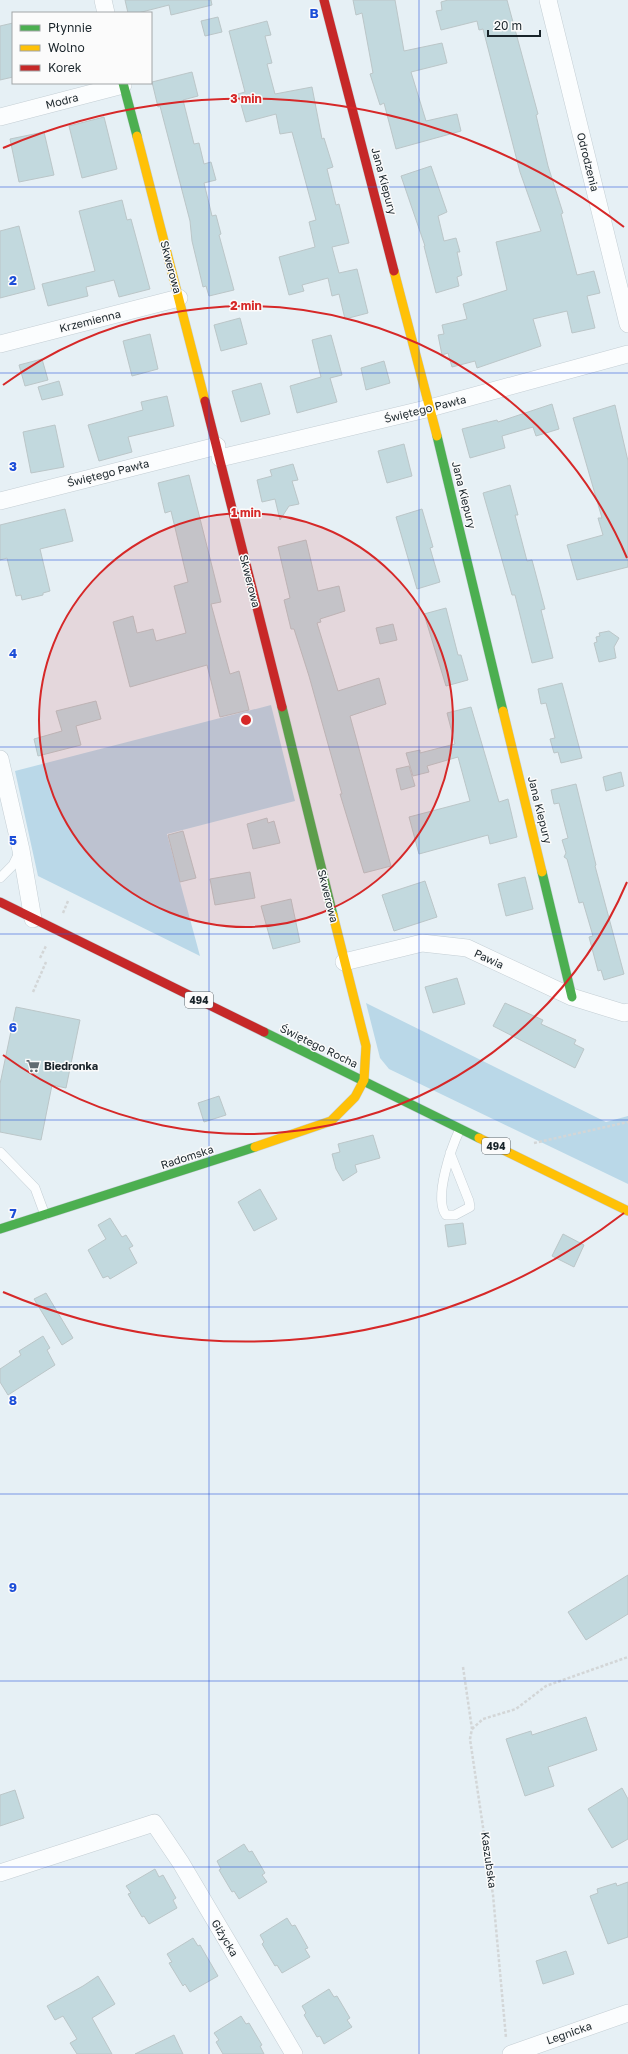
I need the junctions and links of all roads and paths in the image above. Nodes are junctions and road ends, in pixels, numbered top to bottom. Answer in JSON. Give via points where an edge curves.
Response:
{"nodes":[{"id":1,"x":103,"y":0,"type":"edge"},
{"id":2,"x":324,"y":0,"type":"edge"},
{"id":3,"x":548,"y":0,"type":"edge"},
{"id":4,"x":106,"y":12,"type":"edge"},
{"id":5,"x":123,"y":84,"type":"edge"},
{"id":6,"x":0,"y":117,"type":"edge"},
{"id":7,"x":179,"y":298,"type":"junction"},
{"id":8,"x":628,"y":324,"type":"edge"},
{"id":9,"x":0,"y":344,"type":"edge"},
{"id":10,"x":628,"y":354,"type":"edge"},
{"id":11,"x":430,"y":408,"type":"junction"},
{"id":12,"x":218,"y":452,"type":"junction"},
{"id":13,"x":0,"y":501,"type":"edge"},
{"id":14,"x":0,"y":759,"type":"edge"},
{"id":15,"x":21,"y":850,"type":"junction"},
{"id":16,"x":0,"y":878,"type":"edge"},
{"id":17,"x":0,"y":902,"type":"edge"},
{"id":18,"x":33,"y":918,"type":"junction"},
{"id":19,"x":46,"y":945,"type":"dead end"},
{"id":20,"x":40,"y":958,"type":"dead end"},
{"id":21,"x":46,"y":962,"type":"dead end"},
{"id":22,"x":344,"y":962,"type":"junction"},
{"id":23,"x":33,"y":992,"type":"dead end"},
{"id":24,"x":572,"y":997,"type":"junction"},
{"id":25,"x":628,"y":1012,"type":"edge"},
{"id":26,"x":365,"y":1081,"type":"junction"},
{"id":27,"x":628,"y":1122,"type":"edge"},
{"id":28,"x":460,"y":1129,"type":"junction"},
{"id":29,"x":531,"y":1144,"type":"dead end"},
{"id":30,"x":0,"y":1152,"type":"edge"},
{"id":31,"x":450,"y":1153,"type":"junction"},
{"id":32,"x":628,"y":1211,"type":"edge"},
{"id":33,"x":45,"y":1215,"type":"junction"},
{"id":34,"x":0,"y":1229,"type":"edge"},
{"id":35,"x":628,"y":1657,"type":"edge"},
{"id":36,"x":463,"y":1667,"type":"dead end"},
{"id":37,"x":472,"y":1729,"type":"junction"},
{"id":38,"x":0,"y":1873,"type":"edge"},
{"id":39,"x":628,"y":2013,"type":"edge"},
{"id":40,"x":516,"y":2053,"type":"edge"},
{"id":41,"x":294,"y":2054,"type":"edge"}],
"edges":[{"from":1,"to":4,"type":"street"},
{"from":2,"to":11,"type":"street","name":"Jana Kiepury"},
{"from":3,"to":8,"type":"street","name":"Odrodzenia"},
{"from":5,"to":6,"type":"street","name":"Modra"},
{"from":5,"to":7,"type":"street","name":"Skwerowa"},
{"from":7,"to":9,"type":"street","name":"Krzemienna"},
{"from":7,"to":12,"type":"street","name":"Skwerowa"},
{"from":10,"to":11,"type":"street","name":"Świętego Pawła"},
{"from":11,"to":12,"type":"street","name":"Świętego Pawła"},
{"from":11,"to":24,"type":"street","name":"Jana Kiepury"},
{"from":12,"to":13,"type":"street","name":"Świętego Pawła"},
{"from":12,"to":22,"type":"street","name":"Skwerowa"},
{"from":14,"to":15,"type":"street"},
{"from":15,"to":16,"type":"lane","via":[[13,865]]},
{"from":15,"to":18,"type":"street"},
{"from":17,"to":18,"type":"street","name":"Świętego Rocha","number":"494"},
{"from":18,"to":26,"type":"street","name":"Świętego Rocha","number":"494"},
{"from":19,"to":20,"type":"path"},
{"from":21,"to":23,"type":"path"},
{"from":22,"to":24,"type":"street","name":"Pawia","via":[[422,943],[467,948]]},
{"from":22,"to":26,"type":"street","name":"Skwerowa","via":[[366,1046],[368,1063]]},
{"from":24,"to":25,"type":"street","name":"Pawia","via":[[624,1013]]},
{"from":26,"to":28,"type":"street","name":"Świętego Rocha","number":"494"},
{"from":26,"to":33,"type":"street","name":"Radomska","via":[[346,1110],[331,1121]]},
{"from":27,"to":29,"type":"path"},
{"from":28,"to":31,"type":"lane"},
{"from":28,"to":32,"type":"street","name":"Świętego Rocha","number":"494"},
{"from":30,"to":33,"type":"lane","via":[[35,1188]]},
{"from":31,"to":31,"type":"lane","via":[[444,1169],[443,1210],[446,1214],[455,1215],[470,1207]]},
{"from":33,"to":34,"type":"street","name":"Radomska"},
{"from":35,"to":37,"type":"path","via":[[546,1686],[516,1710],[483,1719]]},
{"from":36,"to":37,"type":"path","name":"Kaszubska"},
{"from":37,"to":40,"type":"path","name":"Kaszubska","via":[[470,1740],[493,1895],[504,2022],[506,2036]]},
{"from":38,"to":41,"type":"street","name":"Giżycka","via":[[154,1824],[181,1863]]},
{"from":39,"to":40,"type":"street","name":"Legnicka"}]}
